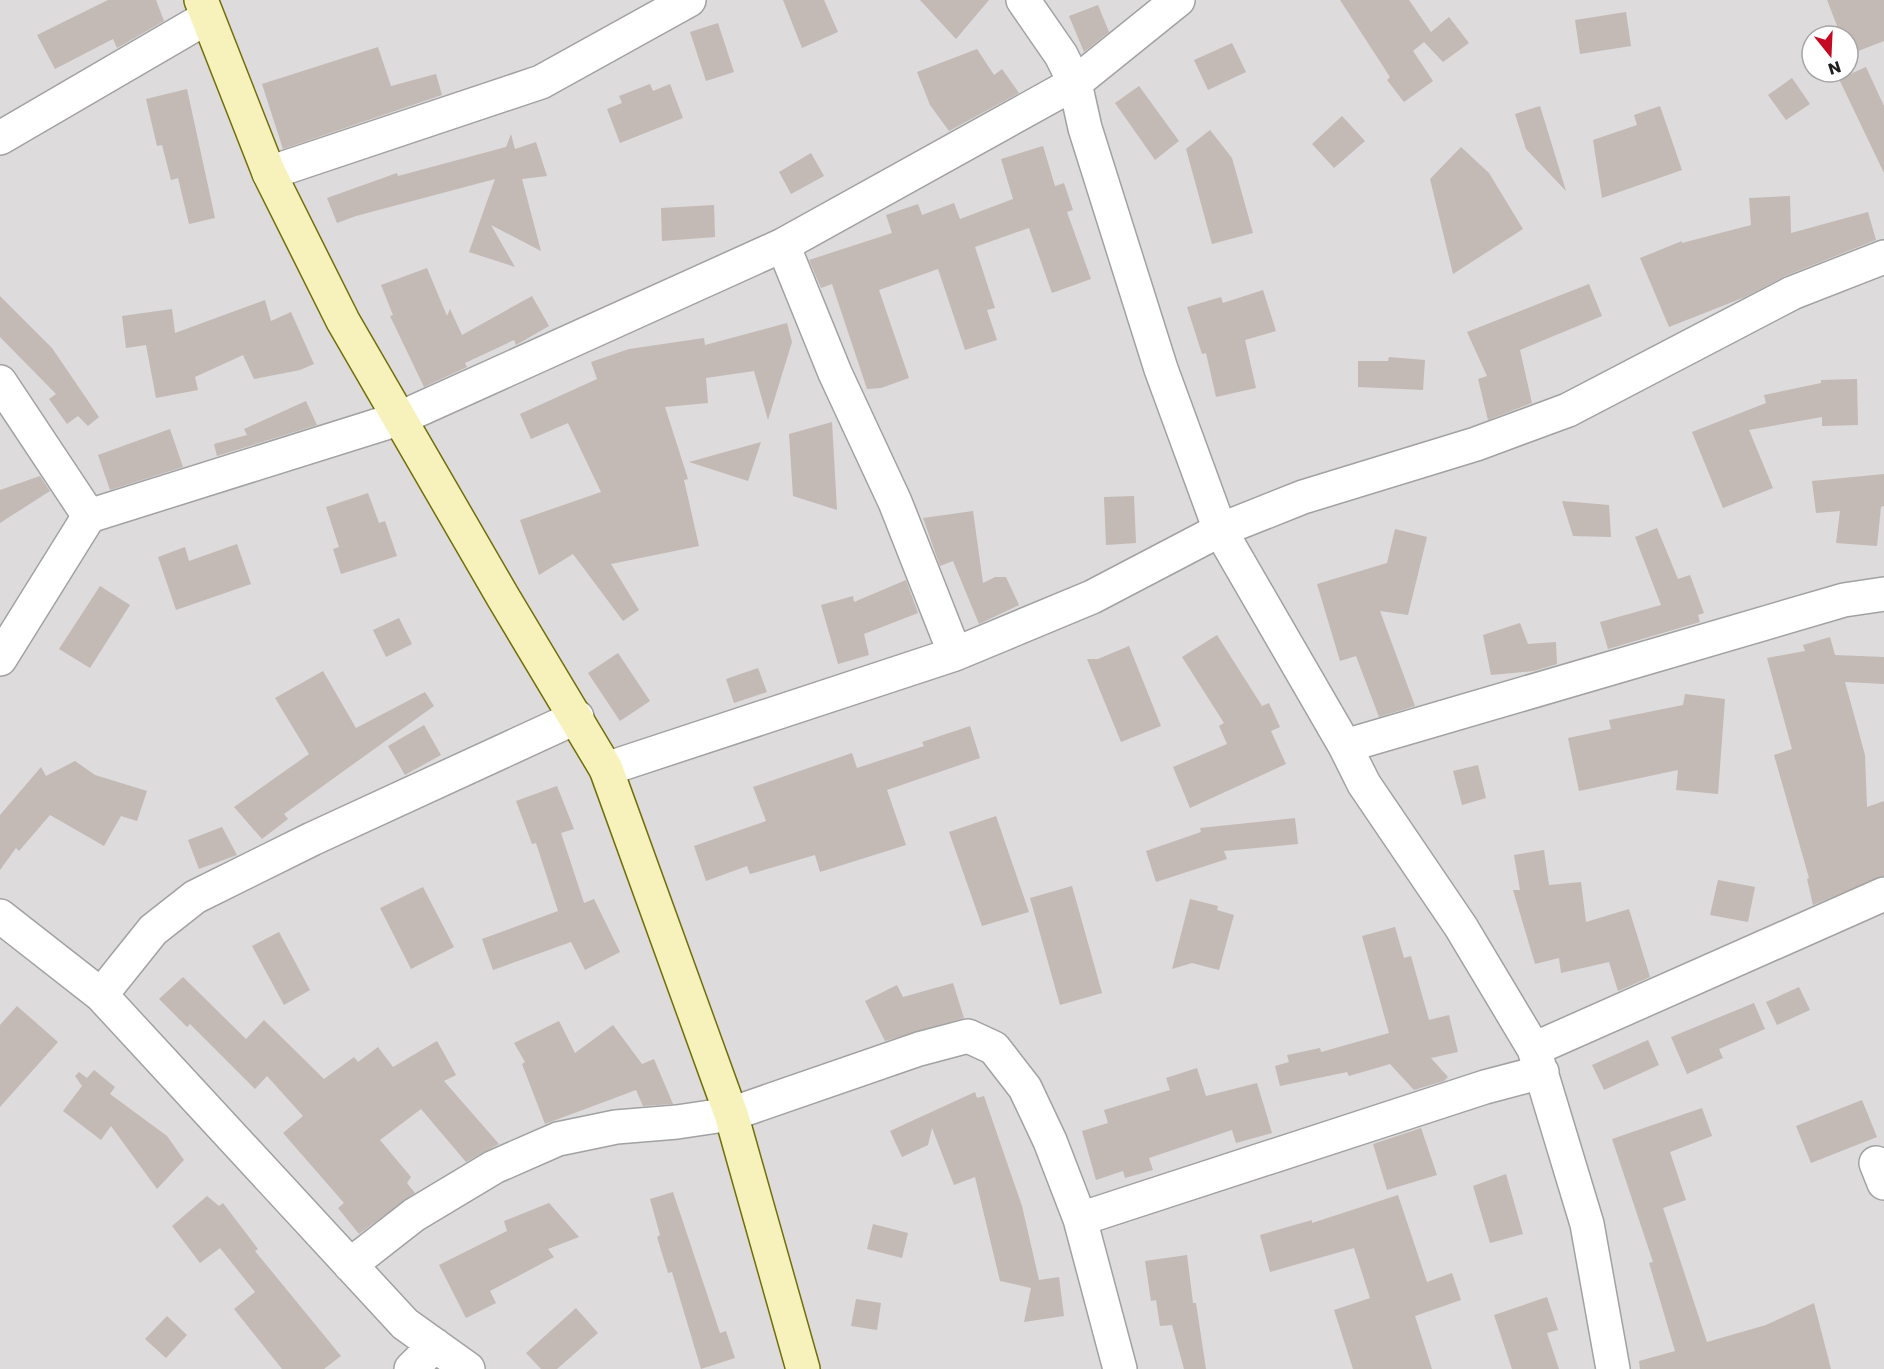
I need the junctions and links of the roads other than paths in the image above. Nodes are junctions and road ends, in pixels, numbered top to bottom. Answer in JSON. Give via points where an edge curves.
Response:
{"nodes":[{"id":1,"x":689,"y":0,"type":"edge"},
{"id":2,"x":1023,"y":0,"type":"edge"},
{"id":3,"x":1178,"y":0,"type":"edge"},
{"id":4,"x":203,"y":9,"type":"edge"},
{"id":5,"x":1075,"y":83,"type":"junction"},
{"id":6,"x":0,"y":138,"type":"edge"},
{"id":7,"x":268,"y":173,"type":"junction"},
{"id":8,"x":783,"y":245,"type":"junction"},
{"id":9,"x":1884,"y":257,"type":"edge"},
{"id":10,"x":0,"y":382,"type":"edge"},
{"id":11,"x":398,"y":418,"type":"junction"},
{"id":12,"x":89,"y":516,"type":"junction"},
{"id":13,"x":1220,"y":530,"type":"junction"},
{"id":14,"x":1884,"y":594,"type":"edge"},
{"id":15,"x":955,"y":654,"type":"junction"},
{"id":16,"x":0,"y":659,"type":"edge"},
{"id":17,"x":577,"y":717,"type":"junction"},
{"id":18,"x":1346,"y":746,"type":"junction"},
{"id":19,"x":606,"y":769,"type":"junction"},
{"id":20,"x":1884,"y":894,"type":"edge"},
{"id":21,"x":0,"y":916,"type":"edge"},
{"id":22,"x":102,"y":995,"type":"junction"},
{"id":23,"x":1538,"y":1060,"type":"junction"},
{"id":24,"x":731,"y":1114,"type":"junction"},
{"id":25,"x":1080,"y":1219,"type":"junction"},
{"id":26,"x":350,"y":1265,"type":"junction"},
{"id":27,"x":435,"y":1345,"type":"junction"},
{"id":28,"x":411,"y":1369,"type":"edge"},
{"id":29,"x":468,"y":1369,"type":"edge"},
{"id":30,"x":802,"y":1369,"type":"edge"},
{"id":31,"x":1120,"y":1369,"type":"edge"},
{"id":32,"x":1613,"y":1369,"type":"edge"}],
"edges":[{"from":1,"to":7,"type":"street","via":[[541,82]]},
{"from":2,"to":5,"type":"street","via":[[1061,55]]},
{"from":3,"to":5,"type":"street"},
{"from":4,"to":6,"type":"street"},
{"from":4,"to":7,"type":"street"},
{"from":5,"to":8,"type":"street"},
{"from":5,"to":13,"type":"street","via":[[1085,128],[1161,369]]},
{"from":7,"to":11,"type":"street","via":[[343,321]]},
{"from":8,"to":11,"type":"street"},
{"from":8,"to":15,"type":"street","via":[[835,373],[895,502]]},
{"from":9,"to":13,"type":"street","via":[[1792,293],[1568,410],[1476,444],[1302,497]]},
{"from":10,"to":12,"type":"street"},
{"from":11,"to":12,"type":"street"},
{"from":11,"to":17,"type":"street"},
{"from":12,"to":16,"type":"street"},
{"from":13,"to":15,"type":"street","via":[[1092,597]]},
{"from":13,"to":18,"type":"street"},
{"from":14,"to":18,"type":"street","via":[[1844,600]]},
{"from":15,"to":19,"type":"street"},
{"from":17,"to":19,"type":"street"},
{"from":17,"to":22,"type":"street","via":[[195,897],[153,930]]},
{"from":18,"to":23,"type":"street","via":[[1364,784],[1461,927]]},
{"from":19,"to":24,"type":"street"},
{"from":20,"to":23,"type":"street"},
{"from":21,"to":22,"type":"street"},
{"from":22,"to":26,"type":"street"},
{"from":23,"to":25,"type":"street","via":[[1485,1087]]},
{"from":23,"to":32,"type":"street","via":[[1587,1224]]},
{"from":24,"to":25,"type":"street","via":[[968,1036],[994,1048],[1025,1088]]},
{"from":24,"to":26,"type":"street","via":[[616,1127],[558,1139],[494,1167],[414,1215]]},
{"from":24,"to":30,"type":"street"},
{"from":25,"to":31,"type":"street"},
{"from":26,"to":27,"type":"street","via":[[405,1324]]},
{"from":27,"to":28,"type":"street"},
{"from":27,"to":29,"type":"street"}]}
